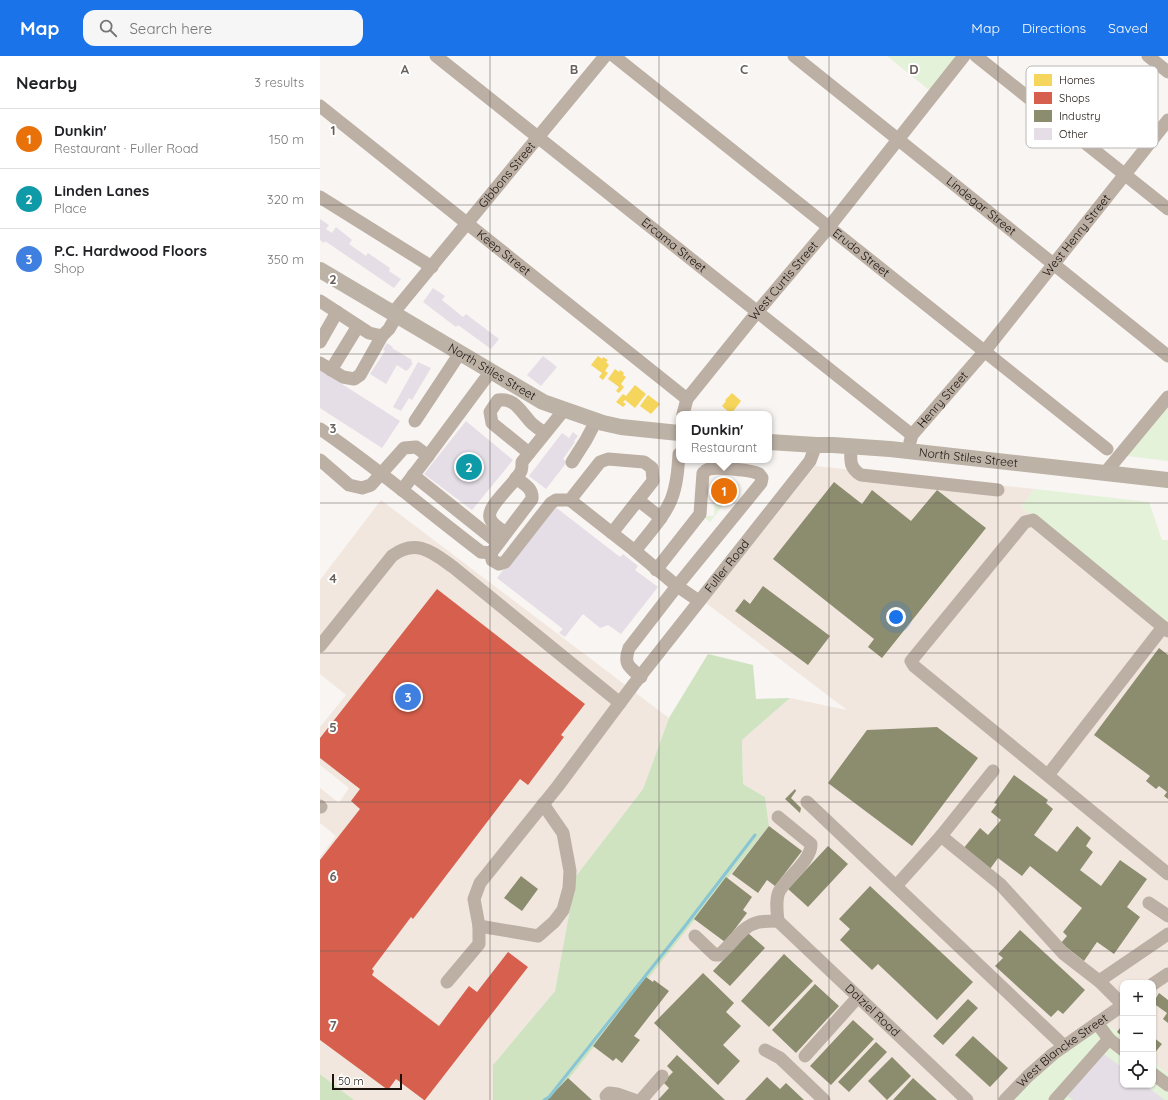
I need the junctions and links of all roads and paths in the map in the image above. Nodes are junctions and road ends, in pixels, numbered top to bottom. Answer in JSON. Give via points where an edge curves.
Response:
{"nodes":[{"id":1,"x":436,"y":56,"type":"edge"},
{"id":2,"x":605,"y":56,"type":"edge"},
{"id":3,"x":614,"y":56,"type":"edge"},
{"id":4,"x":794,"y":56,"type":"edge"},
{"id":5,"x":964,"y":56,"type":"edge"},
{"id":6,"x":976,"y":56,"type":"edge"},
{"id":7,"x":1148,"y":56,"type":"edge"},
{"id":8,"x":1168,"y":72,"type":"edge"},
{"id":9,"x":1026,"y":96,"type":"edge"},
{"id":10,"x":320,"y":106,"type":"edge"},
{"id":11,"x":1168,"y":120,"type":"edge"},
{"id":12,"x":1158,"y":132,"type":"edge"},
{"id":13,"x":539,"y":137,"type":"junction"},
{"id":14,"x":898,"y":139,"type":"junction"},
{"id":15,"x":1091,"y":148,"type":"edge"},
{"id":16,"x":1145,"y":148,"type":"edge"},
{"id":17,"x":1124,"y":174,"type":"junction"},
{"id":18,"x":320,"y":197,"type":"edge"},
{"id":19,"x":1168,"y":209,"type":"edge"},
{"id":20,"x":468,"y":224,"type":"junction"},
{"id":21,"x":829,"y":228,"type":"junction"},
{"id":22,"x":1053,"y":264,"type":"junction"},
{"id":23,"x":432,"y":267,"type":"junction"},
{"id":24,"x":320,"y":270,"type":"edge"},
{"id":25,"x":320,"y":301,"type":"edge"},
{"id":26,"x":758,"y":311,"type":"junction"},
{"id":27,"x":337,"y":312,"type":"junction"},
{"id":28,"x":395,"y":314,"type":"junction"},
{"id":29,"x":358,"y":326,"type":"junction"},
{"id":30,"x":382,"y":336,"type":"junction"},
{"id":31,"x":320,"y":342,"type":"edge"},
{"id":32,"x":984,"y":352,"type":"junction"},
{"id":33,"x":460,"y":353,"type":"junction"},
{"id":34,"x":1168,"y":356,"type":"edge"},
{"id":35,"x":326,"y":366,"type":"edge"},
{"id":36,"x":491,"y":371,"type":"junction"},
{"id":37,"x":1168,"y":397,"type":"edge"},
{"id":38,"x":687,"y":399,"type":"junction"},
{"id":39,"x":564,"y":410,"type":"junction"},
{"id":40,"x":684,"y":411,"type":"edge"},
{"id":41,"x":596,"y":420,"type":"junction"},
{"id":42,"x":415,"y":421,"type":"dead end"},
{"id":43,"x":320,"y":429,"type":"edge"},
{"id":44,"x":545,"y":433,"type":"junction"},
{"id":45,"x":676,"y":433,"type":"edge"},
{"id":46,"x":912,"y":435,"type":"junction"},
{"id":47,"x":772,"y":442,"type":"edge"},
{"id":48,"x":816,"y":445,"type":"junction"},
{"id":49,"x":851,"y":446,"type":"junction"},
{"id":50,"x":1107,"y":450,"type":"dead end"},
{"id":51,"x":908,"y":452,"type":"junction"},
{"id":52,"x":529,"y":453,"type":"junction"},
{"id":53,"x":428,"y":456,"type":"junction"},
{"id":54,"x":320,"y":460,"type":"edge"},
{"id":55,"x":572,"y":462,"type":"dead end"},
{"id":56,"x":678,"y":463,"type":"edge"},
{"id":57,"x":1105,"y":473,"type":"junction"},
{"id":58,"x":382,"y":474,"type":"junction"},
{"id":59,"x":413,"y":475,"type":"junction"},
{"id":60,"x":516,"y":478,"type":"junction"},
{"id":61,"x":1168,"y":480,"type":"edge"},
{"id":62,"x":402,"y":490,"type":"junction"},
{"id":63,"x":998,"y":490,"type":"dead end"},
{"id":64,"x":570,"y":500,"type":"junction"},
{"id":65,"x":638,"y":500,"type":"junction"},
{"id":66,"x":661,"y":518,"type":"junction"},
{"id":67,"x":612,"y":534,"type":"junction"},
{"id":68,"x":498,"y":543,"type":"junction"},
{"id":69,"x":635,"y":551,"type":"junction"},
{"id":70,"x":656,"y":570,"type":"junction"},
{"id":71,"x":677,"y":586,"type":"junction"},
{"id":72,"x":699,"y":601,"type":"junction"},
{"id":73,"x":1165,"y":629,"type":"edge"},
{"id":74,"x":320,"y":646,"type":"edge"},
{"id":75,"x":638,"y":681,"type":"junction"},
{"id":76,"x":620,"y":703,"type":"junction"},
{"id":77,"x":994,"y":771,"type":"dead end"},
{"id":78,"x":1048,"y":775,"type":"junction"},
{"id":79,"x":807,"y":802,"type":"dead end"},
{"id":80,"x":543,"y":804,"type":"junction"},
{"id":81,"x":778,"y":816,"type":"dead end"},
{"id":82,"x":941,"y":836,"type":"junction"},
{"id":83,"x":1168,"y":874,"type":"edge"},
{"id":84,"x":896,"y":886,"type":"junction"},
{"id":85,"x":1149,"y":902,"type":"dead end"},
{"id":86,"x":1168,"y":916,"type":"edge"},
{"id":87,"x":778,"y":921,"type":"junction"},
{"id":88,"x":479,"y":926,"type":"junction"},
{"id":89,"x":1168,"y":934,"type":"edge"},
{"id":90,"x":695,"y":936,"type":"dead end"},
{"id":91,"x":1168,"y":974,"type":"edge"},
{"id":92,"x":1099,"y":981,"type":"junction"},
{"id":93,"x":448,"y":982,"type":"dead end"},
{"id":94,"x":1156,"y":982,"type":"edge"},
{"id":95,"x":858,"y":997,"type":"junction"},
{"id":96,"x":1120,"y":1002,"type":"edge"},
{"id":97,"x":1120,"y":1007,"type":"edge"},
{"id":98,"x":1097,"y":1023,"type":"junction"},
{"id":99,"x":1109,"y":1039,"type":"junction"},
{"id":100,"x":1064,"y":1046,"type":"junction"},
{"id":101,"x":1120,"y":1048,"type":"edge"},
{"id":102,"x":765,"y":1050,"type":"dead end"},
{"id":103,"x":805,"y":1056,"type":"dead end"},
{"id":104,"x":662,"y":1076,"type":"dead end"},
{"id":105,"x":1156,"y":1076,"type":"edge"},
{"id":106,"x":1168,"y":1086,"type":"edge"},
{"id":107,"x":609,"y":1097,"type":"edge"},
{"id":108,"x":636,"y":1099,"type":"edge"},
{"id":109,"x":824,"y":1100,"type":"edge"},
{"id":110,"x":967,"y":1100,"type":"edge"},
{"id":111,"x":1004,"y":1100,"type":"edge"},
{"id":112,"x":1055,"y":1100,"type":"edge"}],
"edges":[{"from":1,"to":13,"type":"street","name":"Ercama Street"},
{"from":2,"to":13,"type":"street","name":"Gibbons Street"},
{"from":3,"to":21,"type":"street","name":"Erudo Street"},
{"from":4,"to":14,"type":"street","name":"Lindegar Street"},
{"from":5,"to":14,"type":"street","name":"West Curtis Street"},
{"from":6,"to":9,"type":"street"},
{"from":7,"to":8,"type":"street"},
{"from":10,"to":20,"type":"street","name":"Keep Street"},
{"from":11,"to":12,"type":"street","name":"West Henry Street"},
{"from":13,"to":20,"type":"street","name":"Gibbons Street"},
{"from":13,"to":26,"type":"street","name":"Ercama Street"},
{"from":14,"to":21,"type":"street","name":"West Curtis Street"},
{"from":14,"to":22,"type":"street","name":"Lindegar Street"},
{"from":15,"to":17,"type":"street"},
{"from":16,"to":17,"type":"street","name":"West Henry Street"},
{"from":17,"to":19,"type":"street"},
{"from":17,"to":22,"type":"street","name":"West Henry Street"},
{"from":18,"to":23,"type":"street"},
{"from":20,"to":23,"type":"street","name":"Gibbons Street"},
{"from":20,"to":38,"type":"street","name":"Keep Street"},
{"from":21,"to":26,"type":"street","name":"West Curtis Street"},
{"from":21,"to":32,"type":"street","name":"Erudo Street"},
{"from":22,"to":32,"type":"street","name":"West Henry Street"},
{"from":22,"to":34,"type":"street","name":"Lindegar Street"},
{"from":23,"to":28,"type":"street","name":"Gibbons Street"},
{"from":24,"to":28,"type":"main road","name":"North Stiles Street"},
{"from":25,"to":27,"type":"street"},
{"from":26,"to":38,"type":"street","name":"West Curtis Street"},
{"from":26,"to":46,"type":"street","name":"Ercama Street"},
{"from":27,"to":29,"type":"street"},
{"from":27,"to":31,"type":"street"},
{"from":28,"to":30,"type":"street","name":"Gibbons Street","via":[[389,329]]},
{"from":28,"to":33,"type":"main road","name":"North Stiles Street"},
{"from":29,"to":30,"type":"street","via":[[369,333]]},
{"from":29,"to":35,"type":"street"},
{"from":30,"to":35,"type":"street","name":"Gibbons Street","via":[[360,375],[354,379],[343,377]]},
{"from":32,"to":46,"type":"street","name":"Henry Street"},
{"from":32,"to":50,"type":"street","name":"Erudo Street"},
{"from":33,"to":36,"type":"main road","name":"North Stiles Street"},
{"from":33,"to":42,"type":"street"},
{"from":36,"to":39,"type":"main road","name":"North Stiles Street","via":[[543,402]]},
{"from":36,"to":53,"type":"street"},
{"from":37,"to":57,"type":"street"},
{"from":38,"to":40,"type":"street","name":"West Curtis Street"},
{"from":39,"to":41,"type":"main road","name":"North Stiles Street"},
{"from":39,"to":44,"type":"street"},
{"from":41,"to":45,"type":"main road","name":"North Stiles Street","via":[[621,427]]},
{"from":41,"to":55,"type":"street"},
{"from":43,"to":58,"type":"street"},
{"from":44,"to":52,"type":"street"},
{"from":44,"to":52,"type":"street","via":[[528,420],[513,403],[504,399],[498,400],[490,412],[492,423]]},
{"from":46,"to":51,"type":"street","name":"Henry Street"},
{"from":47,"to":48,"type":"main road","name":"North Stiles Street"},
{"from":48,"to":49,"type":"main road","name":"North Stiles Street"},
{"from":48,"to":72,"type":"street","name":"Fuller Road","via":[[810,461]]},
{"from":49,"to":51,"type":"main road","name":"North Stiles Street"},
{"from":49,"to":63,"type":"street","via":[[850,464],[854,471],[861,475]]},
{"from":51,"to":57,"type":"main road","name":"North Stiles Street"},
{"from":52,"to":60,"type":"street","via":[[522,462],[521,471]]},
{"from":53,"to":58,"type":"street","via":[[416,447],[404,448]]},
{"from":53,"to":59,"type":"street"},
{"from":54,"to":58,"type":"street","via":[[349,485],[362,488],[371,485]]},
{"from":56,"to":66,"type":"street","via":[[675,487]]},
{"from":57,"to":61,"type":"main road","name":"North Stiles Street"},
{"from":58,"to":62,"type":"street"},
{"from":59,"to":62,"type":"street"},
{"from":59,"to":68,"type":"street"},
{"from":60,"to":68,"type":"street","via":[[489,513]]},
{"from":60,"to":68,"type":"street","via":[[530,488],[533,493],[532,499]]},
{"from":62,"to":68,"type":"street","via":[[481,552]]},
{"from":64,"to":65,"type":"street","via":[[600,462],[608,459],[644,462],[652,468],[653,481]]},
{"from":64,"to":67,"type":"street"},
{"from":64,"to":68,"type":"street","via":[[556,500],[551,504],[505,562],[499,564],[492,560]]},
{"from":65,"to":66,"type":"street"},
{"from":65,"to":67,"type":"street"},
{"from":66,"to":69,"type":"street"},
{"from":67,"to":69,"type":"street"},
{"from":69,"to":70,"type":"street"},
{"from":70,"to":71,"type":"street"},
{"from":70,"to":71,"type":"street","via":[[700,514],[703,473],[706,470],[751,471],[759,474],[762,478],[761,483]]},
{"from":71,"to":72,"type":"street"},
{"from":71,"to":75,"type":"street","via":[[629,648],[626,661]]},
{"from":72,"to":75,"type":"street","name":"Fuller Road"},
{"from":73,"to":78,"type":"street"},
{"from":73,"to":78,"type":"street","via":[[1033,520],[1025,522],[911,662]]},
{"from":74,"to":76,"type":"street","via":[[392,556],[402,548],[418,547],[434,553],[453,567]]},
{"from":75,"to":76,"type":"street","name":"Fuller Road"},
{"from":76,"to":80,"type":"street","name":"Fuller Road"},
{"from":77,"to":82,"type":"street"},
{"from":78,"to":83,"type":"street"},
{"from":79,"to":84,"type":"street"},
{"from":80,"to":88,"type":"street","name":"Fuller Road","via":[[480,883],[474,899]]},
{"from":80,"to":88,"type":"street","via":[[563,833],[570,871],[569,888],[563,910],[538,936]]},
{"from":81,"to":87,"type":"street","via":[[811,844],[811,847],[780,890],[777,903]]},
{"from":82,"to":84,"type":"street"},
{"from":82,"to":92,"type":"street","via":[[1000,884],[1064,954]]},
{"from":84,"to":100,"type":"street"},
{"from":85,"to":86,"type":"street"},
{"from":87,"to":90,"type":"street","via":[[748,926],[719,955],[715,955]]},
{"from":87,"to":95,"type":"street","name":"Dalziel Road"},
{"from":88,"to":93,"type":"street","name":"Fuller Road","via":[[479,944]]},
{"from":89,"to":92,"type":"street"},
{"from":91,"to":94,"type":"street"},
{"from":92,"to":96,"type":"street"},
{"from":95,"to":103,"type":"street"},
{"from":95,"to":110,"type":"street","name":"Dalziel Road"},
{"from":97,"to":98,"type":"street","name":"West Blancke Street"},
{"from":98,"to":99,"type":"street"},
{"from":98,"to":100,"type":"street","name":"West Blancke Street"},
{"from":99,"to":101,"type":"street"},
{"from":99,"to":112,"type":"street"},
{"from":100,"to":111,"type":"street","name":"West Blancke Street"},
{"from":102,"to":109,"type":"street","via":[[780,1058]]},
{"from":104,"to":108,"type":"street"},
{"from":105,"to":106,"type":"street"},
{"from":107,"to":108,"type":"street","via":[[617,1094]]}]}
